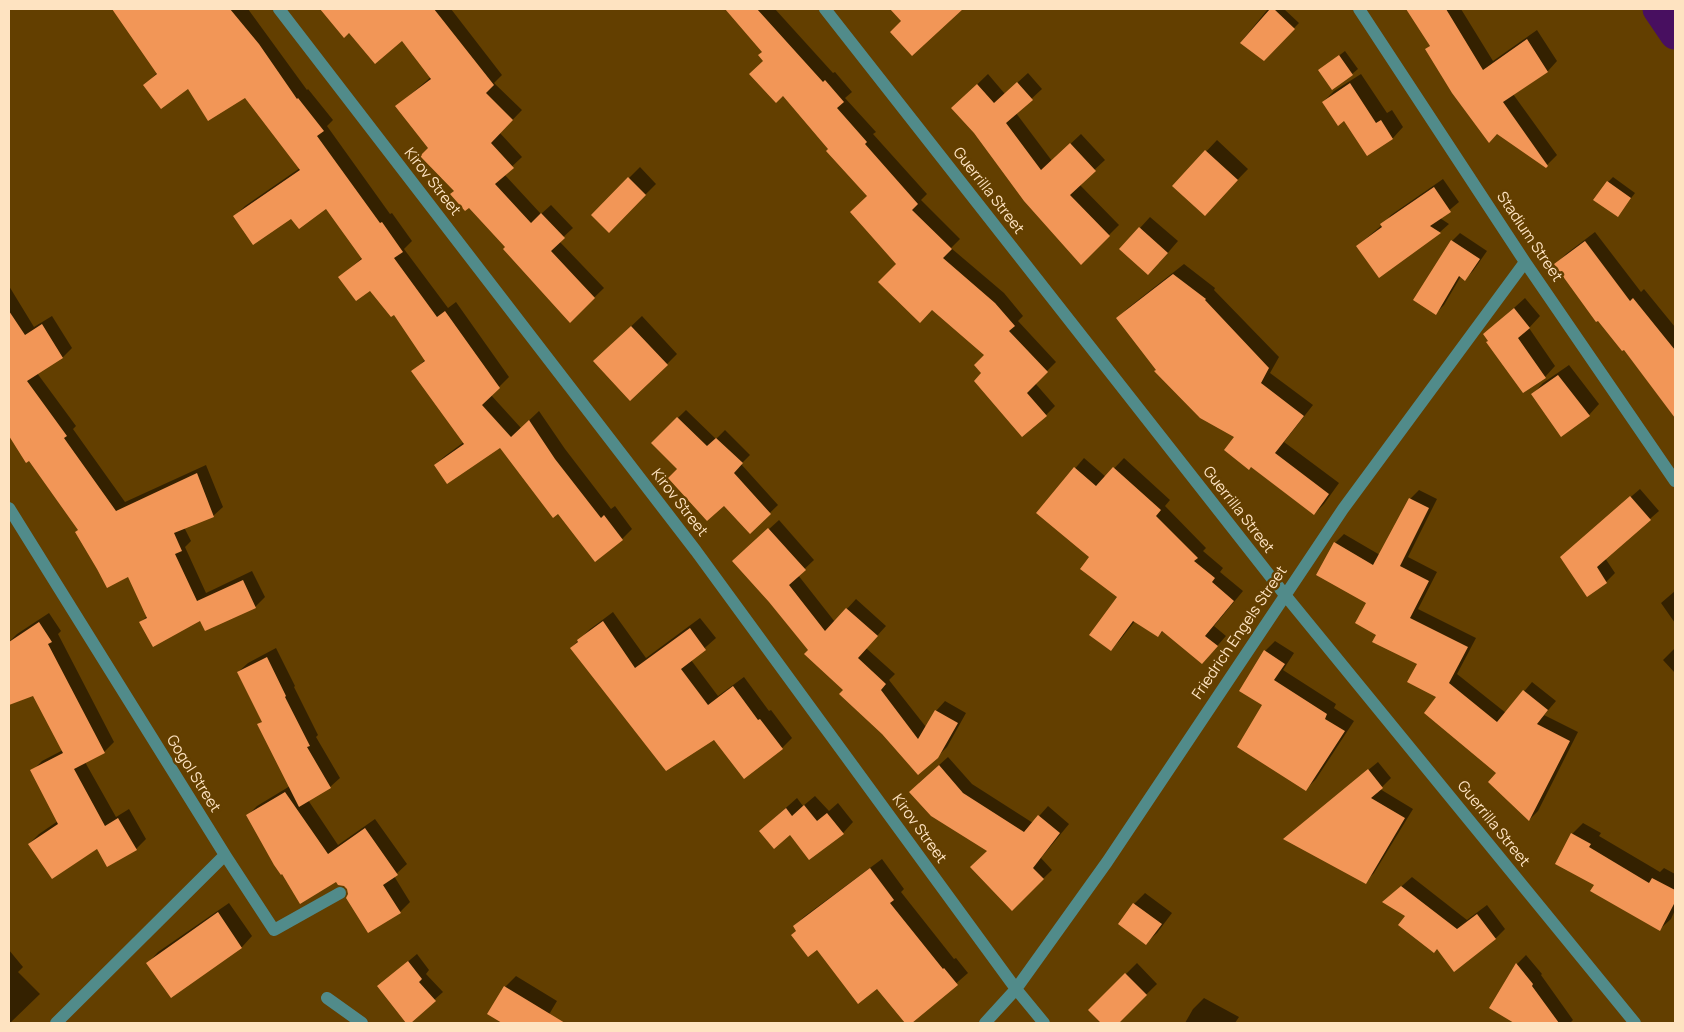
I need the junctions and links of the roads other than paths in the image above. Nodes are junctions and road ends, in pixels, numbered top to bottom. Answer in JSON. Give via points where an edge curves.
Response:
{"nodes":[{"id":1,"x":279,"y":9,"type":"edge"},
{"id":2,"x":825,"y":9,"type":"edge"},
{"id":3,"x":1359,"y":9,"type":"edge"},
{"id":4,"x":1525,"y":262,"type":"junction"},
{"id":5,"x":1675,"y":481,"type":"edge"},
{"id":6,"x":9,"y":508,"type":"edge"},
{"id":7,"x":1284,"y":596,"type":"junction"},
{"id":8,"x":225,"y":855,"type":"junction"},
{"id":9,"x":340,"y":893,"type":"dead end"},
{"id":10,"x":1016,"y":989,"type":"junction"},
{"id":11,"x":326,"y":998,"type":"dead end"},
{"id":12,"x":56,"y":1023,"type":"edge"},
{"id":13,"x":362,"y":1023,"type":"edge"},
{"id":14,"x":985,"y":1023,"type":"edge"},
{"id":15,"x":1044,"y":1023,"type":"edge"},
{"id":16,"x":1635,"y":1023,"type":"edge"}],
"edges":[{"from":1,"to":10,"type":"street","name":"Kirov Street","via":[[696,551]]},
{"from":2,"to":7,"type":"street","name":"Guerrilla Street"},
{"from":3,"to":4,"type":"street","name":"Stadium Street"},
{"from":4,"to":5,"type":"street","name":"Stadium Street"},
{"from":4,"to":7,"type":"street","name":"Friedrich Engels Street","via":[[1343,509]]},
{"from":6,"to":8,"type":"street","name":"Gogol Street"},
{"from":7,"to":10,"type":"street","name":"Friedrich Engels Street","via":[[1107,862]]},
{"from":7,"to":16,"type":"street","name":"Guerrilla Street"},
{"from":8,"to":9,"type":"street","name":"Gogol Street","via":[[274,930]]},
{"from":8,"to":12,"type":"street"},
{"from":10,"to":14,"type":"street","name":"Friedrich Engels Street"},
{"from":10,"to":15,"type":"street","name":"Kirov Street"},
{"from":11,"to":13,"type":"street"}]}
